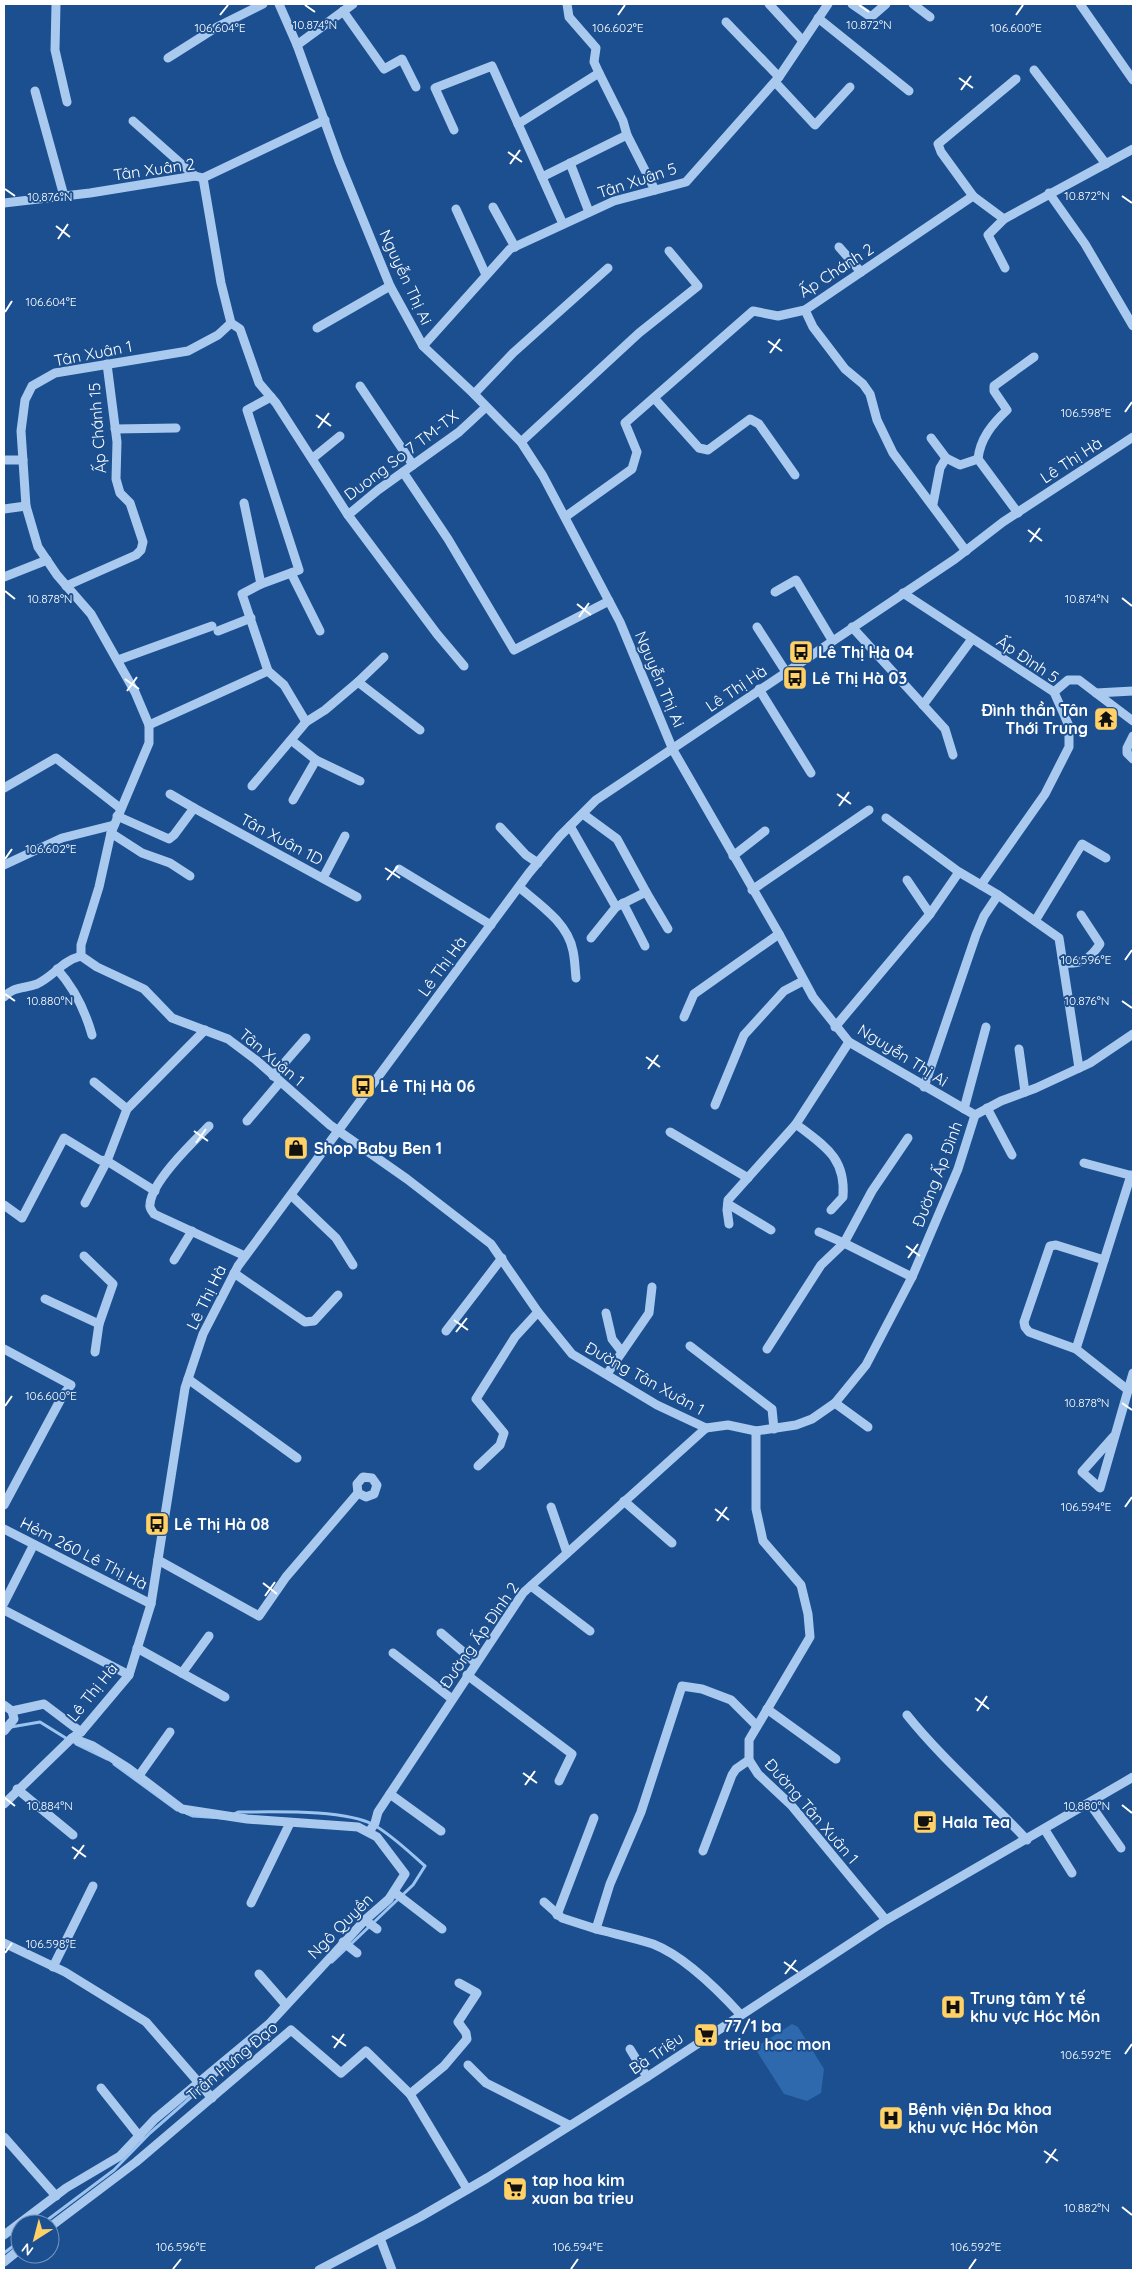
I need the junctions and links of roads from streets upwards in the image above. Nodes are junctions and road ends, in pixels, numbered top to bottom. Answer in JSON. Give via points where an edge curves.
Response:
{"nodes":[{"id":1,"x":56,"y":4,"type":"edge"},
{"id":2,"x":263,"y":4,"type":"edge"},
{"id":3,"x":279,"y":4,"type":"edge"},
{"id":4,"x":353,"y":4,"type":"edge"},
{"id":5,"x":567,"y":4,"type":"edge"},
{"id":6,"x":769,"y":4,"type":"edge"},
{"id":7,"x":828,"y":4,"type":"edge"},
{"id":8,"x":852,"y":4,"type":"edge"},
{"id":9,"x":886,"y":4,"type":"edge"},
{"id":10,"x":913,"y":4,"type":"edge"},
{"id":11,"x":1080,"y":4,"type":"edge"},
{"id":12,"x":343,"y":11,"type":"junction"},
{"id":13,"x":930,"y":17,"type":"dead end"},
{"id":14,"x":818,"y":18,"type":"junction"},
{"id":15,"x":726,"y":22,"type":"dead end"},
{"id":16,"x":803,"y":41,"type":"junction"},
{"id":17,"x":297,"y":45,"type":"junction"},
{"id":18,"x":168,"y":58,"type":"dead end"},
{"id":19,"x":1034,"y":70,"type":"dead end"},
{"id":20,"x":599,"y":73,"type":"junction"},
{"id":21,"x":1016,"y":79,"type":"dead end"},
{"id":22,"x":777,"y":80,"type":"junction"},
{"id":23,"x":1133,"y":80,"type":"edge"},
{"id":24,"x":416,"y":87,"type":"dead end"},
{"id":25,"x":850,"y":87,"type":"dead end"},
{"id":26,"x":35,"y":91,"type":"dead end"},
{"id":27,"x":909,"y":91,"type":"dead end"},
{"id":28,"x":66,"y":102,"type":"dead end"},
{"id":29,"x":326,"y":120,"type":"junction"},
{"id":30,"x":133,"y":121,"type":"dead end"},
{"id":31,"x":518,"y":124,"type":"junction"},
{"id":32,"x":454,"y":130,"type":"dead end"},
{"id":33,"x":627,"y":136,"type":"junction"},
{"id":34,"x":1133,"y":149,"type":"edge"},
{"id":35,"x":570,"y":163,"type":"junction"},
{"id":36,"x":1106,"y":164,"type":"junction"},
{"id":37,"x":199,"y":177,"type":"junction"},
{"id":38,"x":542,"y":177,"type":"junction"},
{"id":39,"x":655,"y":190,"type":"junction"},
{"id":40,"x":1049,"y":193,"type":"junction"},
{"id":41,"x":64,"y":196,"type":"junction"},
{"id":42,"x":973,"y":196,"type":"junction"},
{"id":43,"x":4,"y":203,"type":"edge"},
{"id":44,"x":492,"y":207,"type":"dead end"},
{"id":45,"x":456,"y":209,"type":"dead end"},
{"id":46,"x":590,"y":212,"type":"junction"},
{"id":47,"x":1004,"y":219,"type":"junction"},
{"id":48,"x":563,"y":224,"type":"junction"},
{"id":49,"x":515,"y":247,"type":"junction"},
{"id":50,"x":839,"y":247,"type":"dead end"},
{"id":51,"x":669,"y":251,"type":"dead end"},
{"id":52,"x":608,"y":268,"type":"dead end"},
{"id":53,"x":1005,"y":268,"type":"dead end"},
{"id":54,"x":861,"y":272,"type":"junction"},
{"id":55,"x":486,"y":275,"type":"junction"},
{"id":56,"x":390,"y":286,"type":"junction"},
{"id":57,"x":805,"y":310,"type":"junction"},
{"id":58,"x":231,"y":323,"type":"junction"},
{"id":59,"x":1133,"y":326,"type":"edge"},
{"id":60,"x":316,"y":328,"type":"dead end"},
{"id":61,"x":423,"y":346,"type":"junction"},
{"id":62,"x":1034,"y":358,"type":"dead end"},
{"id":63,"x":107,"y":364,"type":"junction"},
{"id":64,"x":360,"y":386,"type":"dead end"},
{"id":65,"x":474,"y":394,"type":"junction"},
{"id":66,"x":271,"y":398,"type":"junction"},
{"id":67,"x":654,"y":398,"type":"junction"},
{"id":68,"x":486,"y":407,"type":"junction"},
{"id":69,"x":176,"y":428,"type":"dead end"},
{"id":70,"x":115,"y":429,"type":"junction"},
{"id":71,"x":340,"y":436,"type":"dead end"},
{"id":72,"x":1133,"y":437,"type":"edge"},
{"id":73,"x":931,"y":438,"type":"dead end"},
{"id":74,"x":521,"y":442,"type":"junction"},
{"id":75,"x":313,"y":458,"type":"junction"},
{"id":76,"x":946,"y":458,"type":"junction"},
{"id":77,"x":978,"y":459,"type":"junction"},
{"id":78,"x":4,"y":460,"type":"edge"},
{"id":79,"x":23,"y":460,"type":"junction"},
{"id":80,"x":413,"y":465,"type":"junction"},
{"id":81,"x":402,"y":472,"type":"junction"},
{"id":82,"x":795,"y":475,"type":"dead end"},
{"id":83,"x":244,"y":504,"type":"dead end"},
{"id":84,"x":933,"y":504,"type":"junction"},
{"id":85,"x":26,"y":506,"type":"junction"},
{"id":86,"x":4,"y":509,"type":"edge"},
{"id":87,"x":1018,"y":513,"type":"junction"},
{"id":88,"x":348,"y":514,"type":"junction"},
{"id":89,"x":565,"y":517,"type":"junction"},
{"id":90,"x":966,"y":551,"type":"junction"},
{"id":91,"x":46,"y":560,"type":"junction"},
{"id":92,"x":291,"y":573,"type":"junction"},
{"id":93,"x":4,"y":577,"type":"edge"},
{"id":94,"x":261,"y":584,"type":"junction"},
{"id":95,"x":66,"y":586,"type":"junction"},
{"id":96,"x":775,"y":592,"type":"dead end"},
{"id":97,"x":903,"y":593,"type":"junction"},
{"id":98,"x":609,"y":601,"type":"junction"},
{"id":99,"x":250,"y":618,"type":"junction"},
{"id":100,"x":852,"y":626,"type":"junction"},
{"id":101,"x":757,"y":627,"type":"dead end"},
{"id":102,"x":320,"y":631,"type":"dead end"},
{"id":103,"x":972,"y":639,"type":"junction"},
{"id":104,"x":832,"y":640,"type":"junction"},
{"id":105,"x":384,"y":657,"type":"dead end"},
{"id":106,"x":118,"y":660,"type":"junction"},
{"id":107,"x":464,"y":666,"type":"dead end"},
{"id":108,"x":268,"y":671,"type":"junction"},
{"id":109,"x":786,"y":672,"type":"junction"},
{"id":110,"x":358,"y":682,"type":"junction"},
{"id":111,"x":759,"y":689,"type":"junction"},
{"id":112,"x":1133,"y":691,"type":"edge"},
{"id":113,"x":1054,"y":692,"type":"junction"},
{"id":114,"x":1096,"y":693,"type":"junction"},
{"id":115,"x":923,"y":705,"type":"junction"},
{"id":116,"x":1133,"y":721,"type":"edge"},
{"id":117,"x":306,"y":722,"type":"junction"},
{"id":118,"x":149,"y":725,"type":"junction"},
{"id":119,"x":420,"y":730,"type":"dead end"},
{"id":120,"x":1133,"y":736,"type":"edge"},
{"id":121,"x":291,"y":740,"type":"junction"},
{"id":122,"x":673,"y":750,"type":"junction"},
{"id":123,"x":953,"y":755,"type":"dead end"},
{"id":124,"x":1133,"y":759,"type":"edge"},
{"id":125,"x":316,"y":760,"type":"junction"},
{"id":126,"x":811,"y":773,"type":"dead end"},
{"id":127,"x":360,"y":781,"type":"dead end"},
{"id":128,"x":252,"y":786,"type":"dead end"},
{"id":129,"x":4,"y":788,"type":"edge"},
{"id":130,"x":170,"y":794,"type":"dead end"},
{"id":131,"x":293,"y":800,"type":"dead end"},
{"id":132,"x":194,"y":808,"type":"junction"},
{"id":133,"x":869,"y":810,"type":"dead end"},
{"id":134,"x":583,"y":814,"type":"junction"},
{"id":135,"x":886,"y":818,"type":"dead end"},
{"id":136,"x":115,"y":821,"type":"junction"},
{"id":137,"x":570,"y":826,"type":"junction"},
{"id":138,"x":500,"y":827,"type":"dead end"},
{"id":139,"x":765,"y":830,"type":"dead end"},
{"id":140,"x":345,"y":836,"type":"dead end"},
{"id":141,"x":733,"y":856,"type":"junction"},
{"id":142,"x":1106,"y":858,"type":"dead end"},
{"id":143,"x":538,"y":863,"type":"junction"},
{"id":144,"x":4,"y":865,"type":"edge"},
{"id":145,"x":399,"y":870,"type":"dead end"},
{"id":146,"x":960,"y":872,"type":"junction"},
{"id":147,"x":190,"y":876,"type":"dead end"},
{"id":148,"x":323,"y":878,"type":"junction"},
{"id":149,"x":907,"y":880,"type":"dead end"},
{"id":150,"x":981,"y":885,"type":"junction"},
{"id":151,"x":519,"y":887,"type":"junction"},
{"id":152,"x":752,"y":890,"type":"junction"},
{"id":153,"x":646,"y":892,"type":"junction"},
{"id":154,"x":998,"y":895,"type":"junction"},
{"id":155,"x":357,"y":897,"type":"dead end"},
{"id":156,"x":619,"y":905,"type":"junction"},
{"id":157,"x":930,"y":914,"type":"junction"},
{"id":158,"x":1081,"y":915,"type":"dead end"},
{"id":159,"x":1035,"y":921,"type":"junction"},
{"id":160,"x":491,"y":924,"type":"junction"},
{"id":161,"x":668,"y":928,"type":"dead end"},
{"id":162,"x":779,"y":934,"type":"junction"},
{"id":163,"x":591,"y":938,"type":"dead end"},
{"id":164,"x":645,"y":946,"type":"dead end"},
{"id":165,"x":81,"y":956,"type":"junction"},
{"id":166,"x":1063,"y":964,"type":"junction"},
{"id":167,"x":57,"y":969,"type":"junction"},
{"id":168,"x":576,"y":978,"type":"dead end"},
{"id":169,"x":803,"y":981,"type":"junction"},
{"id":170,"x":4,"y":997,"type":"edge"},
{"id":171,"x":684,"y":1018,"type":"dead end"},
{"id":172,"x":835,"y":1027,"type":"junction"},
{"id":173,"x":986,"y":1027,"type":"dead end"},
{"id":174,"x":206,"y":1030,"type":"junction"},
{"id":175,"x":1133,"y":1034,"type":"edge"},
{"id":176,"x":92,"y":1036,"type":"dead end"},
{"id":177,"x":306,"y":1038,"type":"dead end"},
{"id":178,"x":849,"y":1042,"type":"junction"},
{"id":179,"x":1019,"y":1049,"type":"dead end"},
{"id":180,"x":1079,"y":1068,"type":"junction"},
{"id":181,"x":277,"y":1079,"type":"junction"},
{"id":182,"x":94,"y":1082,"type":"dead end"},
{"id":183,"x":924,"y":1087,"type":"junction"},
{"id":184,"x":1025,"y":1092,"type":"junction"},
{"id":185,"x":715,"y":1105,"type":"dead end"},
{"id":186,"x":987,"y":1108,"type":"junction"},
{"id":187,"x":127,"y":1109,"type":"junction"},
{"id":188,"x":964,"y":1109,"type":"junction"},
{"id":189,"x":975,"y":1115,"type":"junction"},
{"id":190,"x":247,"y":1121,"type":"dead end"},
{"id":191,"x":796,"y":1124,"type":"junction"},
{"id":192,"x":209,"y":1126,"type":"dead end"},
{"id":193,"x":339,"y":1132,"type":"junction"},
{"id":194,"x":670,"y":1132,"type":"dead end"},
{"id":195,"x":908,"y":1138,"type":"dead end"},
{"id":196,"x":1012,"y":1155,"type":"dead end"},
{"id":197,"x":107,"y":1161,"type":"junction"},
{"id":198,"x":1084,"y":1163,"type":"dead end"},
{"id":199,"x":1132,"y":1175,"type":"edge"},
{"id":200,"x":748,"y":1178,"type":"junction"},
{"id":201,"x":155,"y":1190,"type":"junction"},
{"id":202,"x":291,"y":1195,"type":"junction"},
{"id":203,"x":85,"y":1203,"type":"dead end"},
{"id":204,"x":728,"y":1204,"type":"junction"},
{"id":205,"x":4,"y":1206,"type":"edge"},
{"id":206,"x":831,"y":1210,"type":"dead end"},
{"id":207,"x":729,"y":1224,"type":"dead end"},
{"id":208,"x":771,"y":1230,"type":"dead end"},
{"id":209,"x":192,"y":1231,"type":"junction"},
{"id":210,"x":819,"y":1232,"type":"dead end"},
{"id":211,"x":844,"y":1243,"type":"junction"},
{"id":212,"x":84,"y":1256,"type":"dead end"},
{"id":213,"x":245,"y":1256,"type":"junction"},
{"id":214,"x":502,"y":1258,"type":"junction"},
{"id":215,"x":174,"y":1260,"type":"dead end"},
{"id":216,"x":1104,"y":1260,"type":"junction"},
{"id":217,"x":353,"y":1265,"type":"dead end"},
{"id":218,"x":234,"y":1273,"type":"junction"},
{"id":219,"x":912,"y":1277,"type":"junction"},
{"id":220,"x":652,"y":1287,"type":"dead end"},
{"id":221,"x":338,"y":1295,"type":"dead end"},
{"id":222,"x":45,"y":1299,"type":"dead end"},
{"id":223,"x":538,"y":1312,"type":"junction"},
{"id":224,"x":606,"y":1313,"type":"dead end"},
{"id":225,"x":99,"y":1324,"type":"junction"},
{"id":226,"x":446,"y":1331,"type":"dead end"},
{"id":227,"x":690,"y":1346,"type":"dead end"},
{"id":228,"x":4,"y":1349,"type":"edge"},
{"id":229,"x":767,"y":1349,"type":"dead end"},
{"id":230,"x":1076,"y":1349,"type":"junction"},
{"id":231,"x":95,"y":1352,"type":"dead end"},
{"id":232,"x":622,"y":1352,"type":"junction"},
{"id":233,"x":1133,"y":1373,"type":"edge"},
{"id":234,"x":607,"y":1374,"type":"junction"},
{"id":235,"x":188,"y":1379,"type":"junction"},
{"id":236,"x":1128,"y":1390,"type":"junction"},
{"id":237,"x":835,"y":1403,"type":"junction"},
{"id":238,"x":868,"y":1427,"type":"dead end"},
{"id":239,"x":706,"y":1428,"type":"junction"},
{"id":240,"x":774,"y":1429,"type":"junction"},
{"id":241,"x":756,"y":1431,"type":"junction"},
{"id":242,"x":1114,"y":1436,"type":"junction"},
{"id":243,"x":297,"y":1458,"type":"dead end"},
{"id":244,"x":478,"y":1466,"type":"dead end"},
{"id":245,"x":358,"y":1493,"type":"dead end"},
{"id":246,"x":624,"y":1501,"type":"junction"},
{"id":247,"x":4,"y":1505,"type":"edge"},
{"id":248,"x":551,"y":1508,"type":"dead end"},
{"id":249,"x":4,"y":1529,"type":"edge"},
{"id":250,"x":672,"y":1543,"type":"dead end"},
{"id":251,"x":33,"y":1546,"type":"junction"},
{"id":252,"x":567,"y":1553,"type":"junction"},
{"id":253,"x":158,"y":1560,"type":"junction"},
{"id":254,"x":531,"y":1586,"type":"junction"},
{"id":255,"x":4,"y":1603,"type":"edge"},
{"id":256,"x":151,"y":1604,"type":"junction"},
{"id":257,"x":4,"y":1610,"type":"edge"},
{"id":258,"x":590,"y":1631,"type":"dead end"},
{"id":259,"x":441,"y":1633,"type":"dead end"},
{"id":260,"x":209,"y":1636,"type":"dead end"},
{"id":261,"x":137,"y":1648,"type":"junction"},
{"id":262,"x":393,"y":1654,"type":"dead end"},
{"id":263,"x":476,"y":1663,"type":"junction"},
{"id":264,"x":182,"y":1673,"type":"junction"},
{"id":265,"x":129,"y":1675,"type":"junction"},
{"id":266,"x":468,"y":1676,"type":"junction"},
{"id":267,"x":225,"y":1697,"type":"dead end"},
{"id":268,"x":452,"y":1699,"type":"junction"},
{"id":269,"x":4,"y":1705,"type":"edge"},
{"id":270,"x":767,"y":1709,"type":"junction"},
{"id":271,"x":12,"y":1711,"type":"junction"},
{"id":272,"x":908,"y":1715,"type":"dead end"},
{"id":273,"x":757,"y":1726,"type":"junction"},
{"id":274,"x":4,"y":1731,"type":"edge"},
{"id":275,"x":80,"y":1732,"type":"junction"},
{"id":276,"x":170,"y":1732,"type":"dead end"},
{"id":277,"x":72,"y":1738,"type":"junction"},
{"id":278,"x":836,"y":1759,"type":"dead end"},
{"id":279,"x":749,"y":1760,"type":"junction"},
{"id":280,"x":142,"y":1774,"type":"junction"},
{"id":281,"x":1133,"y":1777,"type":"edge"},
{"id":282,"x":559,"y":1781,"type":"dead end"},
{"id":283,"x":17,"y":1789,"type":"junction"},
{"id":284,"x":390,"y":1794,"type":"junction"},
{"id":285,"x":4,"y":1804,"type":"edge"},
{"id":286,"x":1090,"y":1804,"type":"junction"},
{"id":287,"x":594,"y":1818,"type":"dead end"},
{"id":288,"x":290,"y":1822,"type":"junction"},
{"id":289,"x":372,"y":1827,"type":"junction"},
{"id":290,"x":1045,"y":1830,"type":"junction"},
{"id":291,"x":441,"y":1831,"type":"dead end"},
{"id":292,"x":73,"y":1835,"type":"dead end"},
{"id":293,"x":1027,"y":1840,"type":"junction"},
{"id":294,"x":1121,"y":1848,"type":"dead end"},
{"id":295,"x":703,"y":1851,"type":"dead end"},
{"id":296,"x":1072,"y":1872,"type":"dead end"},
{"id":297,"x":93,"y":1886,"type":"dead end"},
{"id":298,"x":395,"y":1893,"type":"junction"},
{"id":299,"x":544,"y":1902,"type":"dead end"},
{"id":300,"x":251,"y":1903,"type":"dead end"},
{"id":301,"x":557,"y":1915,"type":"junction"},
{"id":302,"x":886,"y":1920,"type":"junction"},
{"id":303,"x":366,"y":1921,"type":"junction"},
{"id":304,"x":377,"y":1929,"type":"dead end"},
{"id":305,"x":442,"y":1929,"type":"dead end"},
{"id":306,"x":596,"y":1929,"type":"junction"},
{"id":307,"x":4,"y":1944,"type":"edge"},
{"id":308,"x":345,"y":1944,"type":"junction"},
{"id":309,"x":356,"y":1952,"type":"dead end"},
{"id":310,"x":52,"y":1967,"type":"junction"},
{"id":311,"x":259,"y":1974,"type":"dead end"},
{"id":312,"x":459,"y":1983,"type":"dead end"},
{"id":313,"x":286,"y":2005,"type":"junction"},
{"id":314,"x":741,"y":2015,"type":"junction"},
{"id":315,"x":630,"y":2049,"type":"dead end"},
{"id":316,"x":468,"y":2065,"type":"dead end"},
{"id":317,"x":647,"y":2077,"type":"junction"},
{"id":318,"x":199,"y":2083,"type":"junction"},
{"id":319,"x":101,"y":2088,"type":"dead end"},
{"id":320,"x":410,"y":2094,"type":"junction"},
{"id":321,"x":212,"y":2098,"type":"junction"},
{"id":322,"x":569,"y":2125,"type":"junction"},
{"id":323,"x":4,"y":2136,"type":"edge"},
{"id":324,"x":140,"y":2137,"type":"junction"},
{"id":325,"x":467,"y":2190,"type":"junction"},
{"id":326,"x":56,"y":2196,"type":"junction"},
{"id":327,"x":60,"y":2219,"type":"edge"},
{"id":328,"x":4,"y":2235,"type":"edge"},
{"id":329,"x":380,"y":2238,"type":"junction"},
{"id":330,"x":319,"y":2270,"type":"edge"},
{"id":331,"x":392,"y":2270,"type":"edge"}],
"edges":[{"from":1,"to":28,"type":"street","via":[[55,50]]},
{"from":2,"to":18,"type":"street","via":[[217,27]]},
{"from":3,"to":17,"type":"street","name":"Nguyễn Thị Ai"},
{"from":4,"to":12,"type":"street"},
{"from":5,"to":20,"type":"street","via":[[569,17],[596,48],[594,62]]},
{"from":6,"to":16,"type":"street"},
{"from":7,"to":14,"type":"street","name":"Tân Xuân 5"},
{"from":8,"to":9,"type":"street","via":[[871,17]]},
{"from":10,"to":13,"type":"street"},
{"from":11,"to":23,"type":"street"},
{"from":12,"to":17,"type":"street"},
{"from":12,"to":24,"type":"street","via":[[384,69],[402,59]]},
{"from":14,"to":16,"type":"street","name":"Tân Xuân 5"},
{"from":14,"to":27,"type":"street"},
{"from":15,"to":22,"type":"street"},
{"from":16,"to":22,"type":"street","name":"Tân Xuân 5"},
{"from":17,"to":29,"type":"street","name":"Nguyễn Thị Ai"},
{"from":19,"to":36,"type":"street"},
{"from":20,"to":31,"type":"street"},
{"from":20,"to":33,"type":"street"},
{"from":21,"to":42,"type":"street","via":[[938,144]]},
{"from":22,"to":25,"type":"street","via":[[816,125]]},
{"from":22,"to":39,"type":"street","name":"Tân Xuân 5","via":[[686,182]]},
{"from":26,"to":41,"type":"street"},
{"from":29,"to":37,"type":"street","name":"Tân Xuân 2"},
{"from":29,"to":56,"type":"street","name":"Nguyễn Thị Ai","via":[[339,161]]},
{"from":30,"to":37,"type":"street"},
{"from":31,"to":32,"type":"street","via":[[492,66],[435,88]]},
{"from":31,"to":38,"type":"street"},
{"from":33,"to":35,"type":"street"},
{"from":33,"to":39,"type":"street"},
{"from":34,"to":36,"type":"street"},
{"from":35,"to":38,"type":"street"},
{"from":35,"to":46,"type":"street"},
{"from":36,"to":40,"type":"street"},
{"from":37,"to":41,"type":"street","name":"Tân Xuân 2"},
{"from":37,"to":58,"type":"street"},
{"from":38,"to":48,"type":"street"},
{"from":39,"to":46,"type":"street","name":"Tân Xuân 5","via":[[614,201]]},
{"from":40,"to":47,"type":"street"},
{"from":40,"to":59,"type":"street","via":[[1085,244]]},
{"from":41,"to":43,"type":"street","name":"Tân Xuân 2"},
{"from":42,"to":47,"type":"street"},
{"from":42,"to":54,"type":"street","name":"Ấp Chánh 2"},
{"from":44,"to":49,"type":"street"},
{"from":45,"to":55,"type":"street"},
{"from":46,"to":48,"type":"street","name":"Tân Xuân 5"},
{"from":47,"to":53,"type":"street","via":[[988,235]]},
{"from":48,"to":49,"type":"street","name":"Tân Xuân 5"},
{"from":49,"to":55,"type":"street","name":"Tân Xuân 5"},
{"from":50,"to":54,"type":"street"},
{"from":51,"to":74,"type":"street","via":[[698,286],[639,333]]},
{"from":52,"to":65,"type":"street","via":[[520,346]]},
{"from":54,"to":57,"type":"street","name":"Ấp Chánh 2"},
{"from":55,"to":61,"type":"street","name":"Tân Xuân 5"},
{"from":56,"to":60,"type":"street"},
{"from":56,"to":61,"type":"street","name":"Nguyễn Thị Ai"},
{"from":57,"to":67,"type":"street","name":"Ấp Chánh 2","via":[[778,316],[753,311]]},
{"from":57,"to":84,"type":"street","via":[[845,369],[870,394],[877,420],[893,453]]},
{"from":58,"to":63,"type":"street","name":"Tân Xuân 1","via":[[218,335],[188,351]]},
{"from":58,"to":66,"type":"street","name":"Duong So 7 TM-TX","via":[[240,329],[259,383]]},
{"from":61,"to":65,"type":"street","name":"Nguyễn Thị Ai"},
{"from":62,"to":77,"type":"street","via":[[994,386],[1007,410],[992,424],[979,445]]},
{"from":63,"to":70,"type":"street","name":"Ấp Chánh 15"},
{"from":63,"to":79,"type":"street","name":"Tân Xuân 1","via":[[55,373],[32,386],[25,400],[21,431]]},
{"from":64,"to":80,"type":"street"},
{"from":65,"to":68,"type":"street","name":"Nguyễn Thị Ai"},
{"from":66,"to":75,"type":"street","name":"Duong So 7 TM-TX"},
{"from":66,"to":92,"type":"street","via":[[247,410],[299,570]]},
{"from":67,"to":82,"type":"street","via":[[699,448],[708,450],[750,418],[759,424]]},
{"from":67,"to":89,"type":"street","name":"Ấp Chánh 2","via":[[625,423],[637,452],[632,469]]},
{"from":68,"to":74,"type":"street","name":"Nguyễn Thị Ai"},
{"from":68,"to":80,"type":"street","name":"Duong So 7 TM-TX","via":[[459,432]]},
{"from":69,"to":70,"type":"street"},
{"from":70,"to":95,"type":"street","name":"Ấp Chánh 15","via":[[116,479],[120,493],[130,502],[143,542],[141,550]]},
{"from":71,"to":75,"type":"street"},
{"from":72,"to":87,"type":"street","name":"Lê Thị Hà"},
{"from":73,"to":76,"type":"street"},
{"from":74,"to":89,"type":"street","name":"Nguyễn Thị Ai"},
{"from":75,"to":88,"type":"street","name":"Duong So 7 TM-TX"},
{"from":76,"to":77,"type":"street","via":[[960,465]]},
{"from":76,"to":84,"type":"street","via":[[940,468]]},
{"from":77,"to":87,"type":"street"},
{"from":78,"to":79,"type":"street"},
{"from":79,"to":85,"type":"street","name":"Tân Xuân 1"},
{"from":80,"to":81,"type":"street","name":"Duong So 7 TM-TX"},
{"from":81,"to":88,"type":"street","name":"Duong So 7 TM-TX"},
{"from":81,"to":98,"type":"street","via":[[448,539],[514,650]]},
{"from":83,"to":94,"type":"street"},
{"from":84,"to":90,"type":"street"},
{"from":85,"to":86,"type":"street"},
{"from":85,"to":91,"type":"street","name":"Tân Xuân 1","via":[[38,547]]},
{"from":87,"to":90,"type":"street","name":"Lê Thị Hà"},
{"from":88,"to":107,"type":"street"},
{"from":89,"to":98,"type":"street","name":"Nguyễn Thị Ai"},
{"from":90,"to":97,"type":"street","name":"Lê Thị Hà"},
{"from":91,"to":93,"type":"street"},
{"from":91,"to":95,"type":"street","name":"Tân Xuân 1"},
{"from":92,"to":94,"type":"street"},
{"from":92,"to":102,"type":"street"},
{"from":94,"to":99,"type":"street","via":[[242,594]]},
{"from":95,"to":106,"type":"street","name":"Tân Xuân 1","via":[[92,614]]},
{"from":96,"to":104,"type":"street","via":[[796,580]]},
{"from":97,"to":100,"type":"street","name":"Lê Thị Hà"},
{"from":97,"to":103,"type":"street","name":"Ấp Đình 5"},
{"from":98,"to":122,"type":"street","name":"Nguyễn Thị Ai"},
{"from":99,"to":106,"type":"street"},
{"from":99,"to":108,"type":"street"},
{"from":100,"to":104,"type":"street","name":"Lê Thị Hà"},
{"from":100,"to":115,"type":"street"},
{"from":101,"to":109,"type":"street"},
{"from":103,"to":113,"type":"street","name":"Ấp Đình 5"},
{"from":103,"to":115,"type":"street"},
{"from":104,"to":109,"type":"street","name":"Lê Thị Hà"},
{"from":105,"to":110,"type":"street"},
{"from":106,"to":118,"type":"street","name":"Tân Xuân 1"},
{"from":108,"to":117,"type":"street","via":[[284,685]]},
{"from":108,"to":118,"type":"street"},
{"from":109,"to":111,"type":"street","name":"Lê Thị Hà"},
{"from":110,"to":117,"type":"street"},
{"from":110,"to":119,"type":"street"},
{"from":111,"to":122,"type":"street","name":"Lê Thị Hà"},
{"from":111,"to":126,"type":"street"},
{"from":112,"to":114,"type":"street"},
{"from":113,"to":114,"type":"street","via":[[1068,680],[1080,680]]},
{"from":113,"to":150,"type":"street","name":"Ấp Đình 5","via":[[1069,726],[1069,747],[1045,794]]},
{"from":114,"to":116,"type":"street"},
{"from":115,"to":123,"type":"street","via":[[945,729]]},
{"from":117,"to":121,"type":"street"},
{"from":118,"to":136,"type":"street","via":[[149,744]]},
{"from":120,"to":124,"type":"street","via":[[1127,748]]},
{"from":121,"to":125,"type":"street"},
{"from":121,"to":128,"type":"street"},
{"from":122,"to":134,"type":"street","name":"Lê Thị Hà","via":[[596,800]]},
{"from":122,"to":141,"type":"street","name":"Nguyễn Thị Ai"},
{"from":125,"to":127,"type":"street"},
{"from":125,"to":131,"type":"street"},
{"from":129,"to":136,"type":"street","via":[[56,758]]},
{"from":130,"to":132,"type":"street","name":"Tân Xuân 1D"},
{"from":132,"to":136,"type":"street","via":[[169,839]]},
{"from":132,"to":148,"type":"street","name":"Tân Xuân 1D"},
{"from":133,"to":152,"type":"street"},
{"from":134,"to":137,"type":"street","name":"Lê Thị Hà"},
{"from":134,"to":153,"type":"street","via":[[617,839]]},
{"from":135,"to":146,"type":"street"},
{"from":136,"to":144,"type":"street","via":[[62,838]]},
{"from":136,"to":147,"type":"street","via":[[142,853],[170,863]]},
{"from":136,"to":165,"type":"street","via":[[81,945]]},
{"from":137,"to":143,"type":"street","name":"Lê Thị Hà"},
{"from":137,"to":156,"type":"street"},
{"from":138,"to":143,"type":"street"},
{"from":139,"to":141,"type":"street"},
{"from":140,"to":148,"type":"street"},
{"from":141,"to":152,"type":"street","name":"Nguyễn Thị Ai"},
{"from":142,"to":159,"type":"street","via":[[1082,844]]},
{"from":143,"to":151,"type":"street","name":"Lê Thị Hà"},
{"from":145,"to":160,"type":"street"},
{"from":146,"to":150,"type":"street"},
{"from":146,"to":157,"type":"street"},
{"from":148,"to":155,"type":"street","name":"Tân Xuân 1D"},
{"from":149,"to":157,"type":"street"},
{"from":150,"to":154,"type":"street"},
{"from":151,"to":160,"type":"street","name":"Lê Thị Hà"},
{"from":151,"to":168,"type":"street","via":[[550,912],[562,928],[573,949]]},
{"from":152,"to":162,"type":"street","name":"Nguyễn Thị Ai"},
{"from":153,"to":156,"type":"street"},
{"from":153,"to":161,"type":"street"},
{"from":154,"to":159,"type":"street"},
{"from":154,"to":183,"type":"street","via":[[976,935]]},
{"from":156,"to":163,"type":"street"},
{"from":156,"to":164,"type":"street"},
{"from":157,"to":172,"type":"street"},
{"from":158,"to":166,"type":"street","via":[[1100,944],[1092,956],[1076,964]]},
{"from":159,"to":166,"type":"street","via":[[1059,938]]},
{"from":160,"to":193,"type":"street","name":"Lê Thị Hà"},
{"from":162,"to":169,"type":"street","name":"Nguyễn Thị Ai"},
{"from":162,"to":171,"type":"street","via":[[694,994]]},
{"from":165,"to":167,"type":"street","via":[[68,960]]},
{"from":165,"to":174,"type":"street","name":"Tân Xuân 1","via":[[144,989],[172,1018]]},
{"from":166,"to":180,"type":"street"},
{"from":167,"to":170,"type":"street","via":[[37,984],[10,990]]},
{"from":167,"to":176,"type":"street","via":[[71,985],[87,1016]]},
{"from":169,"to":172,"type":"street","name":"Nguyễn Thị Ai"},
{"from":169,"to":185,"type":"street","via":[[784,991],[744,1035]]},
{"from":172,"to":178,"type":"street","name":"Nguyễn Thị Ai"},
{"from":173,"to":188,"type":"street"},
{"from":174,"to":181,"type":"street","name":"Tân Xuân 1","via":[[228,1039]]},
{"from":174,"to":187,"type":"street"},
{"from":175,"to":180,"type":"street"},
{"from":177,"to":181,"type":"street"},
{"from":178,"to":183,"type":"street","name":"Nguyễn Thị Ai"},
{"from":178,"to":191,"type":"street"},
{"from":179,"to":184,"type":"street"},
{"from":180,"to":184,"type":"street"},
{"from":181,"to":190,"type":"street"},
{"from":181,"to":193,"type":"street","name":"Tân Xuân 1"},
{"from":182,"to":187,"type":"street"},
{"from":183,"to":188,"type":"street","name":"Nguyễn Thị Ai"},
{"from":184,"to":186,"type":"street"},
{"from":186,"to":189,"type":"street"},
{"from":186,"to":196,"type":"street"},
{"from":187,"to":197,"type":"street"},
{"from":188,"to":189,"type":"street","name":"Nguyễn Thị Ai"},
{"from":189,"to":219,"type":"street","name":"Đường Ấp Đình","via":[[958,1169]]},
{"from":191,"to":200,"type":"street"},
{"from":191,"to":206,"type":"street","via":[[823,1145],[842,1172],[842,1197]]},
{"from":192,"to":201,"type":"street","via":[[176,1160]]},
{"from":193,"to":202,"type":"street","name":"Lê Thị Hà"},
{"from":193,"to":214,"type":"street","name":"Đường Tân Xuân 1","via":[[454,1214],[491,1244]]},
{"from":194,"to":200,"type":"street"},
{"from":195,"to":211,"type":"street","via":[[872,1191]]},
{"from":197,"to":201,"type":"street"},
{"from":197,"to":203,"type":"street"},
{"from":197,"to":205,"type":"street","via":[[64,1138],[22,1218]]},
{"from":198,"to":199,"type":"street"},
{"from":199,"to":216,"type":"street"},
{"from":200,"to":204,"type":"street"},
{"from":201,"to":209,"type":"street","via":[[150,1204],[154,1214]]},
{"from":202,"to":213,"type":"street","name":"Lê Thị Hà"},
{"from":202,"to":217,"type":"street","via":[[336,1238]]},
{"from":204,"to":207,"type":"street"},
{"from":204,"to":208,"type":"street"},
{"from":209,"to":213,"type":"street"},
{"from":209,"to":215,"type":"street"},
{"from":210,"to":211,"type":"street"},
{"from":211,"to":219,"type":"street"},
{"from":211,"to":229,"type":"street","via":[[821,1265]]},
{"from":212,"to":225,"type":"street","via":[[113,1284]]},
{"from":213,"to":218,"type":"street","name":"Lê Thị Hà"},
{"from":214,"to":223,"type":"street","name":"Đường Tân Xuân 1"},
{"from":214,"to":226,"type":"street"},
{"from":216,"to":230,"type":"street"},
{"from":216,"to":230,"type":"street","via":[[1050,1246],[1024,1322],[1029,1332]]},
{"from":218,"to":221,"type":"street","via":[[305,1322],[314,1321]]},
{"from":218,"to":235,"type":"street","name":"Lê Thị Hà","via":[[203,1334]]},
{"from":219,"to":237,"type":"street","name":"Đường Ấp Đình","via":[[866,1365]]},
{"from":220,"to":232,"type":"street","via":[[649,1313]]},
{"from":222,"to":225,"type":"street"},
{"from":223,"to":234,"type":"street","name":"Đường Tân Xuân 1","via":[[572,1354]]},
{"from":223,"to":244,"type":"street","via":[[515,1337],[476,1399],[504,1433],[500,1445]]},
{"from":224,"to":232,"type":"street","via":[[612,1339]]},
{"from":225,"to":231,"type":"street"},
{"from":227,"to":240,"type":"street","via":[[772,1409]]},
{"from":228,"to":247,"type":"street","via":[[71,1385],[63,1394]]},
{"from":230,"to":236,"type":"street"},
{"from":232,"to":234,"type":"street"},
{"from":233,"to":236,"type":"street"},
{"from":234,"to":239,"type":"street","name":"Đường Tân Xuân 1","via":[[657,1405]]},
{"from":235,"to":243,"type":"street"},
{"from":235,"to":253,"type":"street","name":"Lê Thị Hà","via":[[179,1417]]},
{"from":236,"to":242,"type":"street"},
{"from":237,"to":238,"type":"street"},
{"from":237,"to":240,"type":"street","name":"Đường Ấp Đình","via":[[812,1419]]},
{"from":239,"to":241,"type":"street","name":"Đường Tân Xuân 1","via":[[728,1425]]},
{"from":239,"to":246,"type":"street","name":"Đường Ấp Đình 2"},
{"from":240,"to":241,"type":"street","name":"Đường Ấp Đình"},
{"from":241,"to":270,"type":"street","name":"Đường Tân Xuân 1","via":[[756,1509],[763,1541],[801,1585],[810,1637]]},
{"from":242,"to":242,"type":"street","via":[[1107,1462],[1100,1488],[1082,1472]]},
{"from":245,"to":253,"type":"street","via":[[286,1577],[259,1616]]},
{"from":246,"to":250,"type":"street"},
{"from":246,"to":252,"type":"street","name":"Đường Ấp Đình 2"},
{"from":248,"to":252,"type":"street"},
{"from":249,"to":251,"type":"street","name":"Hẻm 260 Lê Thị Hà"},
{"from":251,"to":255,"type":"street"},
{"from":251,"to":256,"type":"street","name":"Hẻm 260 Lê Thị Hà"},
{"from":252,"to":254,"type":"street","name":"Đường Ấp Đình 2"},
{"from":253,"to":256,"type":"street","name":"Lê Thị Hà"},
{"from":254,"to":258,"type":"street"},
{"from":254,"to":263,"type":"street","name":"Đường Ấp Đình 2"},
{"from":256,"to":261,"type":"street","name":"Lê Thị Hà"},
{"from":257,"to":265,"type":"street"},
{"from":259,"to":263,"type":"street"},
{"from":260,"to":264,"type":"street"},
{"from":261,"to":264,"type":"street"},
{"from":261,"to":265,"type":"street","name":"Lê Thị Hà"},
{"from":262,"to":268,"type":"street"},
{"from":263,"to":266,"type":"street","name":"Đường Ấp Đình 2"},
{"from":264,"to":267,"type":"street"},
{"from":265,"to":275,"type":"street","name":"Lê Thị Hà"},
{"from":266,"to":268,"type":"street","name":"Đường Ấp Đình 2"},
{"from":266,"to":282,"type":"street","via":[[572,1754]]},
{"from":268,"to":284,"type":"street","name":"Đường Ấp Đình 2"},
{"from":269,"to":271,"type":"street"},
{"from":270,"to":273,"type":"street","name":"Đường Tân Xuân 1"},
{"from":270,"to":278,"type":"street"},
{"from":271,"to":274,"type":"street","via":[[14,1719]]},
{"from":271,"to":275,"type":"street","via":[[44,1704]]},
{"from":272,"to":293,"type":"street","via":[[926,1738]]},
{"from":273,"to":279,"type":"street","name":"Đường Tân Xuân 1","via":[[748,1740]]},
{"from":273,"to":306,"type":"street","via":[[731,1700],[702,1689],[682,1686],[641,1812],[610,1884]]},
{"from":275,"to":277,"type":"street","name":"Lê Thị Hà"},
{"from":276,"to":280,"type":"street"},
{"from":277,"to":280,"type":"street"},
{"from":277,"to":283,"type":"street","name":"Lê Thị Hà"},
{"from":279,"to":295,"type":"street","via":[[732,1775]]},
{"from":279,"to":302,"type":"street","name":"Đường Tân Xuân 1","via":[[758,1774],[791,1805]]},
{"from":280,"to":288,"type":"street","via":[[182,1809]]},
{"from":281,"to":286,"type":"street","name":"Bà Triệu"},
{"from":283,"to":285,"type":"street"},
{"from":283,"to":292,"type":"street"},
{"from":284,"to":289,"type":"street","name":"Đường Ấp Đình 2"},
{"from":284,"to":291,"type":"street"},
{"from":286,"to":290,"type":"street","name":"Bà Triệu"},
{"from":286,"to":294,"type":"street"},
{"from":287,"to":301,"type":"street"},
{"from":288,"to":289,"type":"street"},
{"from":288,"to":300,"type":"street"},
{"from":289,"to":298,"type":"street","name":"Ngô Quyền","via":[[405,1874]]},
{"from":290,"to":293,"type":"street","name":"Bà Triệu"},
{"from":290,"to":296,"type":"street"},
{"from":293,"to":302,"type":"street","name":"Bà Triệu"},
{"from":297,"to":310,"type":"street"},
{"from":298,"to":303,"type":"street","name":"Ngô Quyền"},
{"from":298,"to":305,"type":"street"},
{"from":299,"to":301,"type":"street"},
{"from":301,"to":306,"type":"street"},
{"from":302,"to":314,"type":"street","name":"Bà Triệu"},
{"from":303,"to":304,"type":"street"},
{"from":303,"to":308,"type":"street","name":"Ngô Quyền"},
{"from":306,"to":314,"type":"street","via":[[654,1945],[715,1987]]},
{"from":307,"to":310,"type":"street"},
{"from":308,"to":309,"type":"street"},
{"from":308,"to":313,"type":"street","name":"Ngô Quyền"},
{"from":310,"to":318,"type":"street","via":[[146,2022]]},
{"from":311,"to":313,"type":"street"},
{"from":312,"to":320,"type":"street","via":[[477,1993],[458,2022],[467,2039],[444,2066]]},
{"from":313,"to":318,"type":"street","name":"Ngô Quyền","via":[[269,2024]]},
{"from":314,"to":317,"type":"street","name":"Bà Triệu"},
{"from":315,"to":317,"type":"street"},
{"from":316,"to":322,"type":"street","via":[[486,2083]]},
{"from":317,"to":322,"type":"street","name":"Bà Triệu"},
{"from":318,"to":321,"type":"street"},
{"from":318,"to":324,"type":"street","name":"Ngô Quyền","via":[[155,2119]]},
{"from":319,"to":324,"type":"street"},
{"from":320,"to":321,"type":"street","name":"Trần Hưng Đạo","via":[[366,2051],[341,2073],[291,2030]]},
{"from":320,"to":325,"type":"street","name":"Trần Hưng Đạo"},
{"from":321,"to":327,"type":"street","name":"Trần Hưng Đạo","via":[[136,2162]]},
{"from":322,"to":325,"type":"street","name":"Bà Triệu"},
{"from":323,"to":326,"type":"street"},
{"from":324,"to":326,"type":"street","name":"Ngô Quyền","via":[[120,2156]]},
{"from":325,"to":329,"type":"street","name":"Bà Triệu"},
{"from":326,"to":328,"type":"street","name":"Ngô Quyền"},
{"from":329,"to":330,"type":"street","name":"Bà Triệu"},
{"from":329,"to":331,"type":"street"}]}
